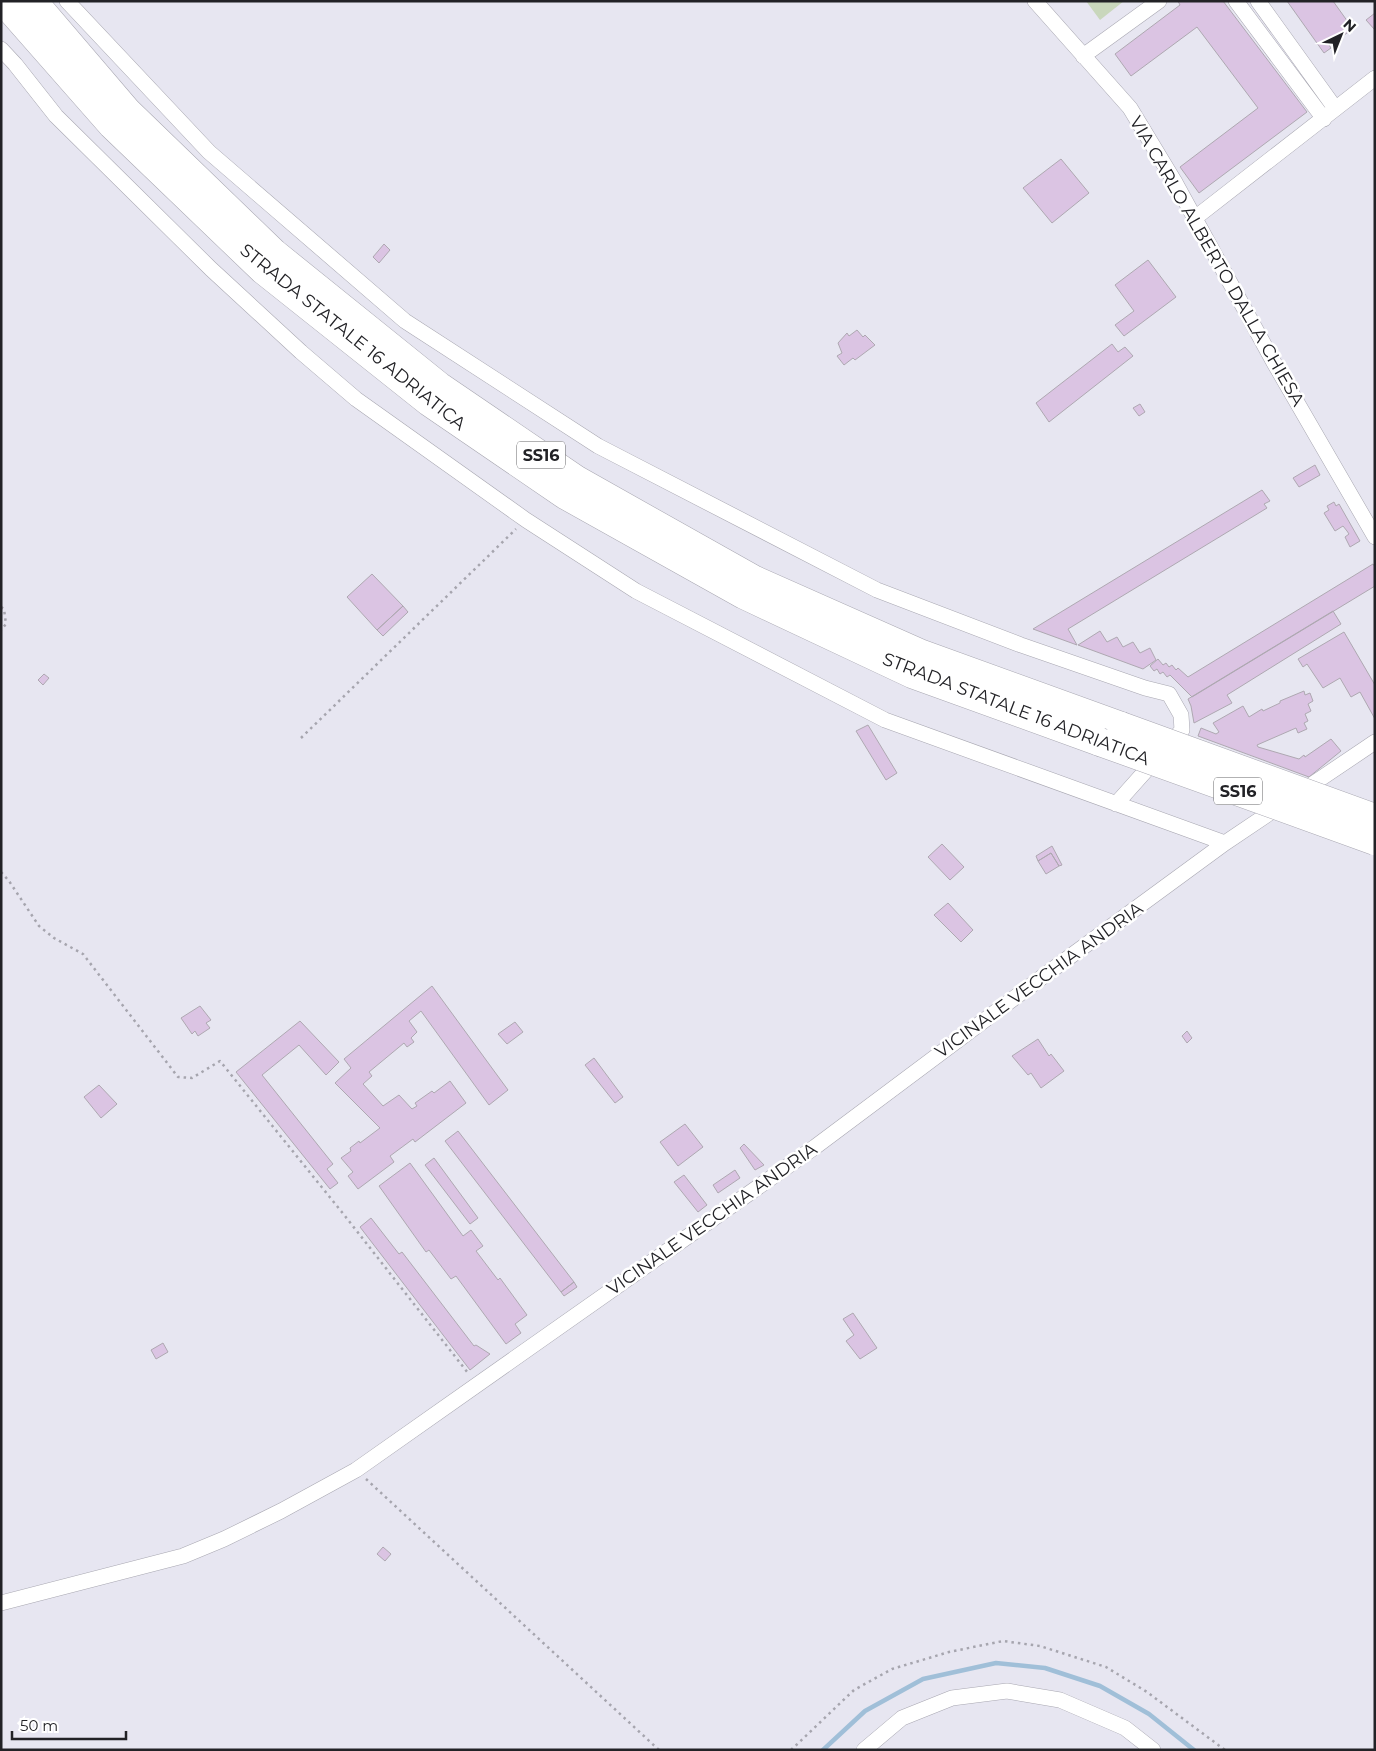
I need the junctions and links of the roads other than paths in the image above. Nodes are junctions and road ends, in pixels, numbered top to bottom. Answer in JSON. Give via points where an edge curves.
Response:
{"nodes":[{"id":1,"x":67,"y":1,"type":"edge"},
{"id":2,"x":1035,"y":1,"type":"edge"},
{"id":3,"x":1159,"y":1,"type":"edge"},
{"id":4,"x":1236,"y":1,"type":"edge"},
{"id":5,"x":1258,"y":1,"type":"edge"},
{"id":6,"x":14,"y":7,"type":"edge"},
{"id":7,"x":1,"y":49,"type":"edge"},
{"id":8,"x":1083,"y":56,"type":"junction"},
{"id":9,"x":1375,"y":78,"type":"edge"},
{"id":10,"x":1335,"y":108,"type":"junction"},
{"id":11,"x":1324,"y":119,"type":"junction"},
{"id":12,"x":1195,"y":218,"type":"junction"},
{"id":13,"x":1375,"y":537,"type":"edge"},
{"id":14,"x":1111,"y":734,"type":"junction"},
{"id":15,"x":1375,"y":742,"type":"edge"},
{"id":16,"x":1116,"y":804,"type":"junction"},
{"id":17,"x":1375,"y":818,"type":"edge"},
{"id":18,"x":1375,"y":841,"type":"edge"},
{"id":19,"x":1226,"y":843,"type":"junction"},
{"id":20,"x":1,"y":1603,"type":"edge"},
{"id":21,"x":864,"y":1750,"type":"edge"},
{"id":22,"x":1153,"y":1750,"type":"edge"}],
"edges":[{"from":1,"to":16,"type":"street","via":[[209,152],[405,321],[598,446],[877,590],[1021,645],[1169,694],[1181,715],[1182,730]]},
{"from":2,"to":8,"type":"street","name":"VIA CARLO ALBERTO DALLA CHIESA"},
{"from":3,"to":8,"type":"street"},
{"from":4,"to":11,"type":"street"},
{"from":5,"to":10,"type":"street"},
{"from":6,"to":14,"type":"highway","name":"STRADA STATALE 16 ADRIATICA","number":"SS16","via":[[274,253],[439,386],[577,480],[753,579]]},
{"from":7,"to":16,"type":"street","via":[[56,116],[211,269],[301,352],[356,399],[526,520],[636,591],[884,720]]},
{"from":8,"to":12,"type":"street","name":"VIA CARLO ALBERTO DALLA CHIESA","via":[[1130,108]]},
{"from":9,"to":10,"type":"street"},
{"from":10,"to":11,"type":"street"},
{"from":11,"to":12,"type":"street"},
{"from":12,"to":13,"type":"street","name":"VIA CARLO ALBERTO DALLA CHIESA"},
{"from":14,"to":17,"type":"highway","name":"STRADA STATALE 16 ADRIATICA","number":"SS16","bridge":true},
{"from":14,"to":18,"type":"highway","name":"STRADA STATALE 16 ADRIATICA","number":"SS16","bridge":true},
{"from":15,"to":19,"type":"street","name":"VICINALE VECCHIA ANDRIA"},
{"from":16,"to":19,"type":"street"},
{"from":19,"to":20,"type":"street","name":"VICINALE VECCHIA ANDRIA","via":[[815,1147],[356,1470],[281,1511],[183,1556]]},
{"from":21,"to":22,"type":"street","via":[[902,1718],[952,1698],[1007,1691],[1060,1700],[1125,1728]]}]}
